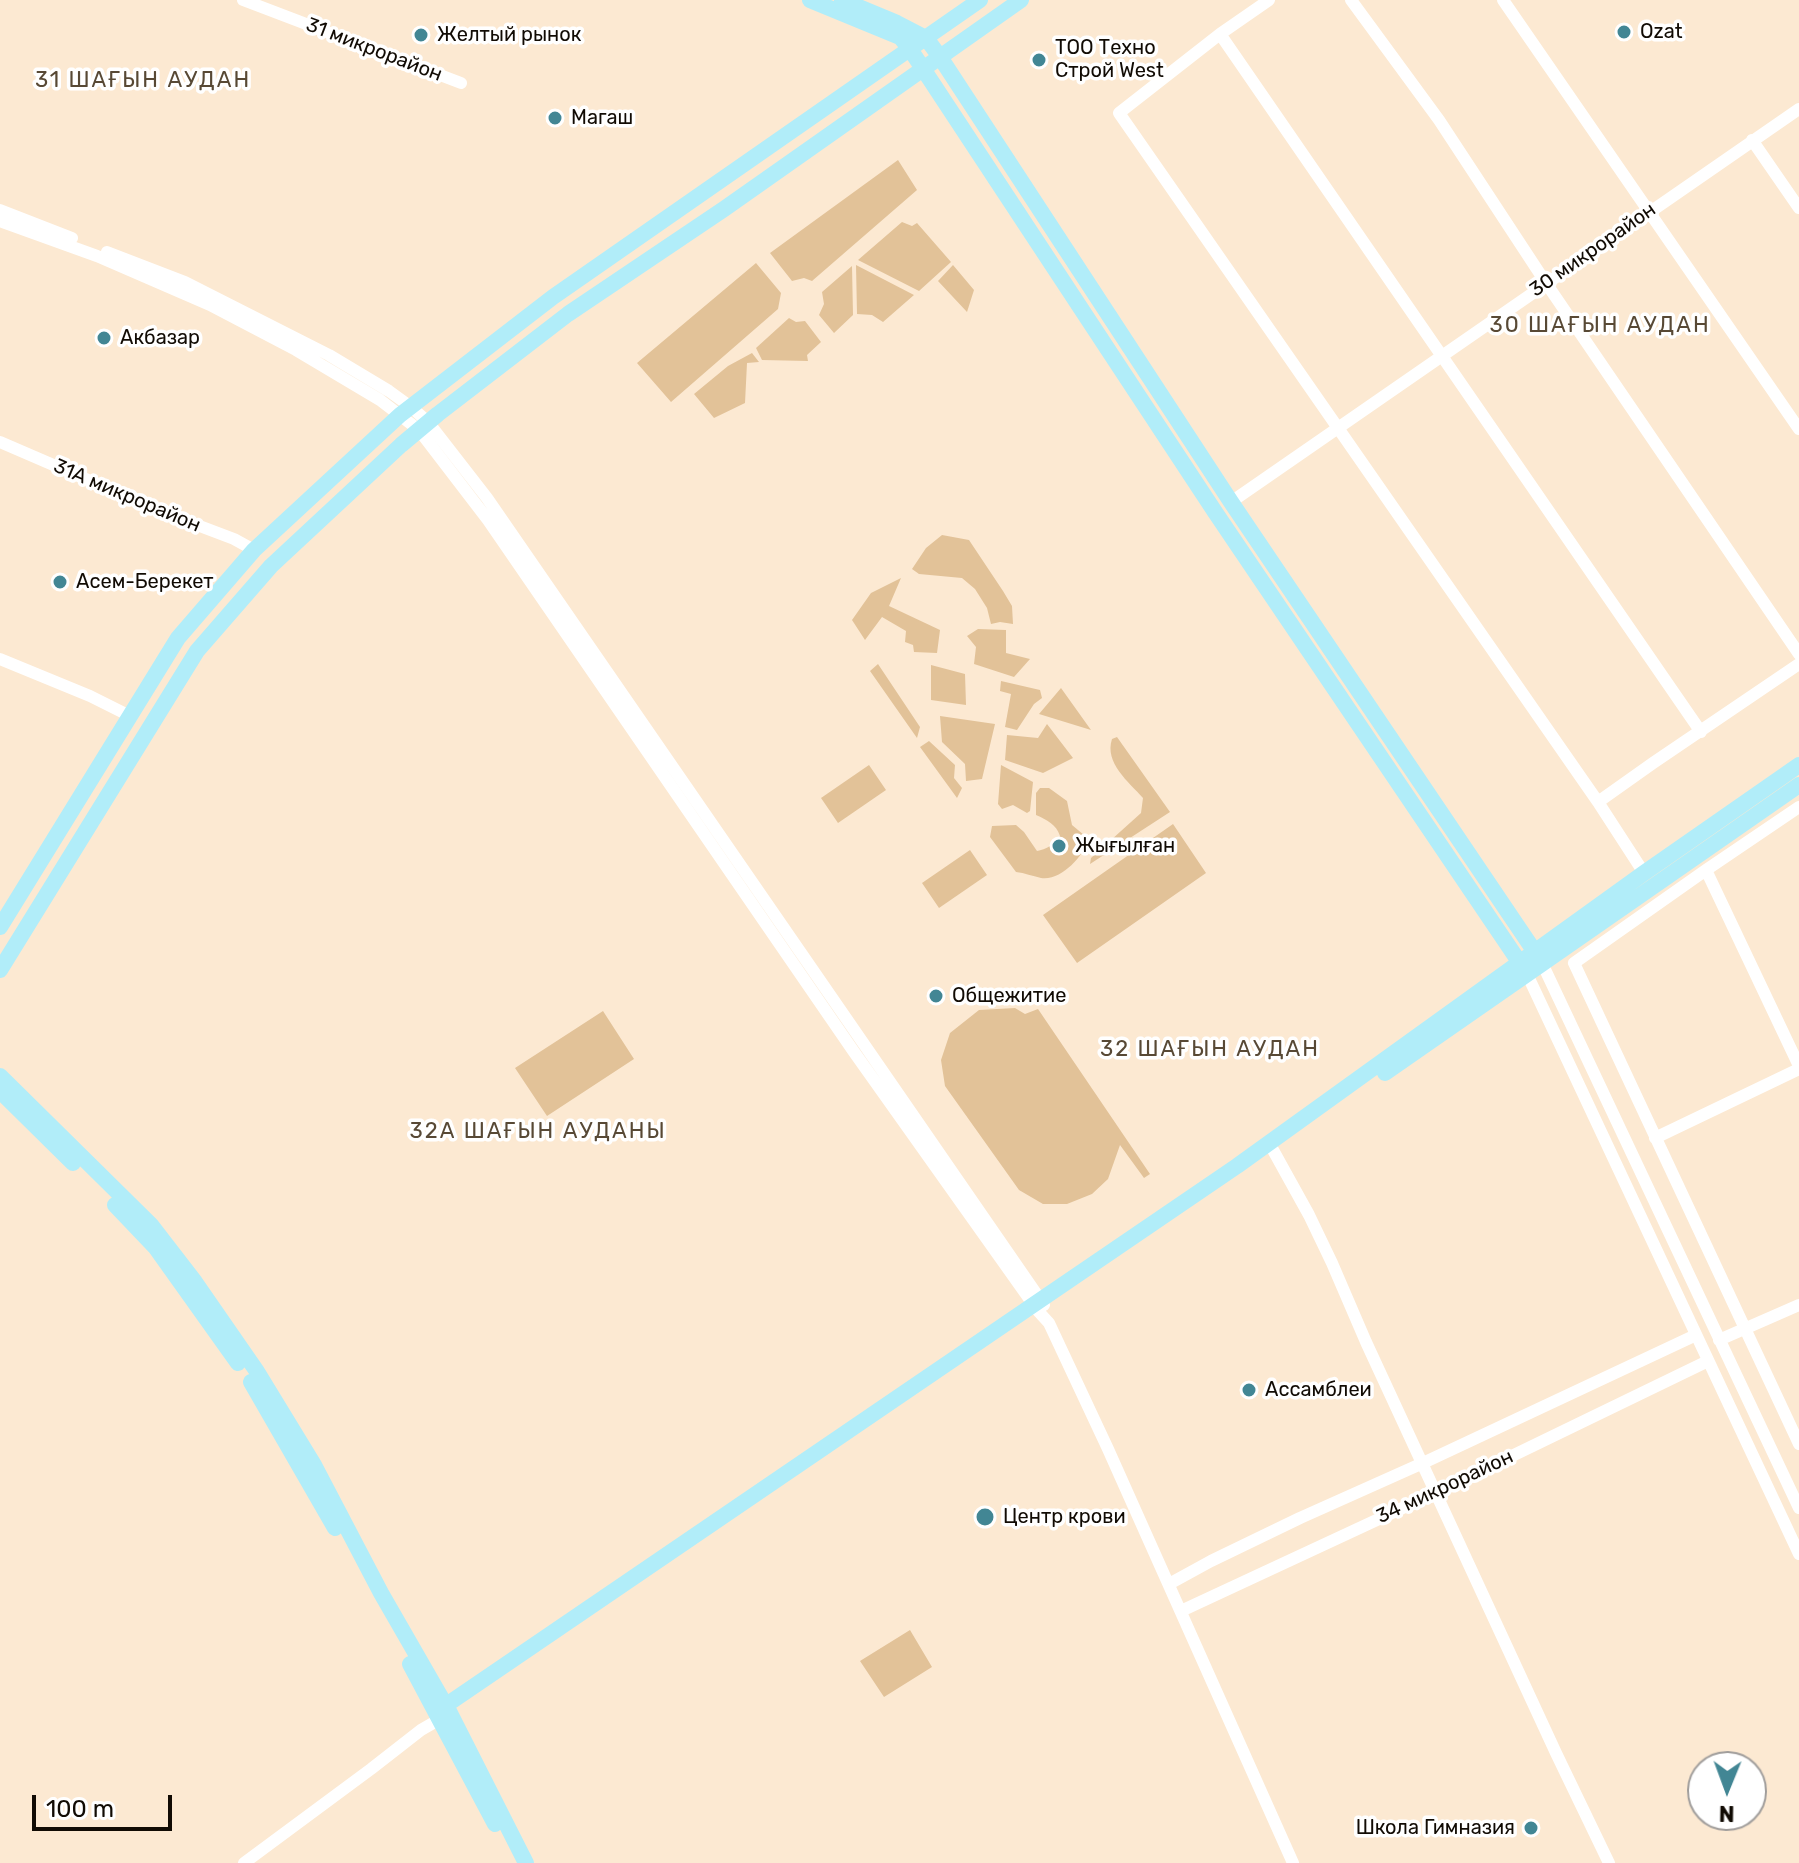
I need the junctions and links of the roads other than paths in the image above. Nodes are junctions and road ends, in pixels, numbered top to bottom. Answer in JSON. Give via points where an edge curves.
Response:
{"nodes":[{"id":1,"x":243,"y":0,"type":"edge"},
{"id":2,"x":810,"y":0,"type":"edge"},
{"id":3,"x":842,"y":0,"type":"edge"},
{"id":4,"x":980,"y":0,"type":"edge"},
{"id":5,"x":1269,"y":0,"type":"edge"},
{"id":6,"x":1351,"y":0,"type":"edge"},
{"id":7,"x":1503,"y":0,"type":"edge"},
{"id":8,"x":1012,"y":2,"type":"edge"},
{"id":9,"x":1220,"y":34,"type":"junction"},
{"id":10,"x":926,"y":38,"type":"junction"},
{"id":11,"x":910,"y":49,"type":"junction"},
{"id":12,"x":940,"y":57,"type":"junction"},
{"id":13,"x":923,"y":69,"type":"junction"},
{"id":14,"x":461,"y":83,"type":"dead end"},
{"id":15,"x":1799,"y":109,"type":"edge"},
{"id":16,"x":1752,"y":140,"type":"junction"},
{"id":17,"x":1799,"y":208,"type":"edge"},
{"id":18,"x":0,"y":210,"type":"edge"},
{"id":19,"x":1648,"y":212,"type":"junction"},
{"id":20,"x":0,"y":221,"type":"edge"},
{"id":21,"x":1546,"y":283,"type":"junction"},
{"id":22,"x":1440,"y":356,"type":"junction"},
{"id":23,"x":405,"y":411,"type":"junction"},
{"id":24,"x":424,"y":426,"type":"junction"},
{"id":25,"x":1338,"y":429,"type":"junction"},
{"id":26,"x":1799,"y":429,"type":"edge"},
{"id":27,"x":0,"y":442,"type":"edge"},
{"id":28,"x":1231,"y":502,"type":"junction"},
{"id":29,"x":254,"y":550,"type":"junction"},
{"id":30,"x":271,"y":566,"type":"junction"},
{"id":31,"x":1799,"y":654,"type":"edge"},
{"id":32,"x":0,"y":659,"type":"edge"},
{"id":33,"x":1799,"y":664,"type":"edge"},
{"id":34,"x":130,"y":716,"type":"junction"},
{"id":35,"x":1701,"y":732,"type":"junction"},
{"id":36,"x":1799,"y":765,"type":"edge"},
{"id":37,"x":1799,"y":785,"type":"edge"},
{"id":38,"x":1598,"y":802,"type":"junction"},
{"id":39,"x":1799,"y":807,"type":"edge"},
{"id":40,"x":1706,"y":870,"type":"junction"},
{"id":41,"x":1644,"y":873,"type":"junction"},
{"id":42,"x":0,"y":927,"type":"edge"},
{"id":43,"x":1600,"y":934,"type":"junction"},
{"id":44,"x":1538,"y":958,"type":"junction"},
{"id":45,"x":1524,"y":968,"type":"junction"},
{"id":46,"x":0,"y":970,"type":"edge"},
{"id":47,"x":1799,"y":1068,"type":"edge"},
{"id":48,"x":0,"y":1076,"type":"edge"},
{"id":49,"x":0,"y":1091,"type":"edge"},
{"id":50,"x":1655,"y":1138,"type":"junction"},
{"id":51,"x":1273,"y":1150,"type":"junction"},
{"id":52,"x":1799,"y":1305,"type":"edge"},
{"id":53,"x":1042,"y":1309,"type":"junction"},
{"id":54,"x":1745,"y":1329,"type":"junction"},
{"id":55,"x":1696,"y":1335,"type":"junction"},
{"id":56,"x":1719,"y":1340,"type":"junction"},
{"id":57,"x":1708,"y":1361,"type":"junction"},
{"id":58,"x":1795,"y":1425,"type":"edge"},
{"id":59,"x":1799,"y":1444,"type":"edge"},
{"id":60,"x":1423,"y":1463,"type":"junction"},
{"id":61,"x":1436,"y":1492,"type":"junction"},
{"id":62,"x":1799,"y":1508,"type":"edge"},
{"id":63,"x":1799,"y":1554,"type":"edge"},
{"id":64,"x":1169,"y":1584,"type":"junction"},
{"id":65,"x":1181,"y":1611,"type":"junction"},
{"id":66,"x":443,"y":1712,"type":"junction"},
{"id":67,"x":244,"y":1863,"type":"edge"},
{"id":68,"x":514,"y":1863,"type":"edge"},
{"id":69,"x":526,"y":1863,"type":"edge"},
{"id":70,"x":1293,"y":1863,"type":"edge"},
{"id":71,"x":1609,"y":1863,"type":"edge"}],
"edges":[{"from":1,"to":14,"type":"street","name":"31 микрорайон"},
{"from":2,"to":11,"type":"main road","via":[[900,37]]},
{"from":3,"to":10,"type":"main road"},
{"from":4,"to":10,"type":"main road"},
{"from":5,"to":9,"type":"street"},
{"from":6,"to":21,"type":"street","via":[[1439,120]]},
{"from":7,"to":19,"type":"street"},
{"from":8,"to":12,"type":"main road"},
{"from":9,"to":22,"type":"street"},
{"from":9,"to":25,"type":"street","via":[[1119,113]]},
{"from":10,"to":11,"type":"main road"},
{"from":10,"to":12,"type":"main road"},
{"from":11,"to":13,"type":"main road"},
{"from":11,"to":23,"type":"main road","via":[[553,297]]},
{"from":12,"to":13,"type":"main road"},
{"from":12,"to":28,"type":"main road"},
{"from":13,"to":24,"type":"main road","via":[[568,314]]},
{"from":13,"to":45,"type":"main road"},
{"from":15,"to":16,"type":"street","name":"30 микрорайон"},
{"from":16,"to":17,"type":"street"},
{"from":16,"to":19,"type":"street","name":"30 микрорайон"},
{"from":18,"to":23,"type":"street","via":[[185,282],[329,355]]},
{"from":19,"to":21,"type":"street","name":"30 микрорайон"},
{"from":19,"to":26,"type":"street"},
{"from":20,"to":23,"type":"street","via":[[210,305]]},
{"from":21,"to":22,"type":"street","name":"30 микрорайон"},
{"from":21,"to":31,"type":"street"},
{"from":22,"to":25,"type":"street","name":"30 микрорайон"},
{"from":22,"to":35,"type":"street"},
{"from":23,"to":24,"type":"street"},
{"from":23,"to":29,"type":"main road"},
{"from":24,"to":30,"type":"main road"},
{"from":24,"to":53,"type":"street","via":[[854,1052]]},
{"from":25,"to":28,"type":"street","name":"30 микрорайон"},
{"from":25,"to":38,"type":"street"},
{"from":27,"to":29,"type":"street","name":"31А микрорайон"},
{"from":28,"to":44,"type":"main road"},
{"from":29,"to":30,"type":"main road"},
{"from":29,"to":34,"type":"main road","via":[[178,638]]},
{"from":30,"to":46,"type":"main road","via":[[197,651]]},
{"from":32,"to":34,"type":"street"},
{"from":33,"to":35,"type":"street"},
{"from":34,"to":42,"type":"main road"},
{"from":35,"to":38,"type":"street"},
{"from":36,"to":41,"type":"main road"},
{"from":37,"to":43,"type":"main road"},
{"from":38,"to":41,"type":"street"},
{"from":39,"to":40,"type":"street"},
{"from":40,"to":43,"type":"street"},
{"from":40,"to":47,"type":"street"},
{"from":41,"to":44,"type":"main road"},
{"from":43,"to":44,"type":"main road"},
{"from":43,"to":50,"type":"street","via":[[1574,963]]},
{"from":44,"to":45,"type":"main road"},
{"from":44,"to":56,"type":"street"},
{"from":45,"to":51,"type":"main road"},
{"from":45,"to":53,"type":"main road","via":[[1247,1159]]},
{"from":45,"to":55,"type":"street"},
{"from":47,"to":50,"type":"street"},
{"from":48,"to":66,"type":"main road","via":[[151,1225],[195,1282],[314,1465]]},
{"from":49,"to":66,"type":"main road","via":[[156,1248],[248,1377]]},
{"from":50,"to":54,"type":"street"},
{"from":51,"to":53,"type":"main road"},
{"from":51,"to":60,"type":"street","via":[[1309,1215]]},
{"from":52,"to":54,"type":"street"},
{"from":53,"to":64,"type":"street"},
{"from":53,"to":66,"type":"main road"},
{"from":54,"to":56,"type":"street"},
{"from":54,"to":58,"type":"street"},
{"from":55,"to":57,"type":"street"},
{"from":55,"to":60,"type":"street"},
{"from":56,"to":62,"type":"street"},
{"from":57,"to":61,"type":"street","name":"34 микрорайон"},
{"from":57,"to":63,"type":"street"},
{"from":58,"to":59,"type":"street"},
{"from":60,"to":61,"type":"street"},
{"from":60,"to":64,"type":"street"},
{"from":61,"to":65,"type":"street","name":"34 микрорайон"},
{"from":61,"to":71,"type":"street"},
{"from":64,"to":65,"type":"street"},
{"from":65,"to":70,"type":"street"},
{"from":66,"to":67,"type":"street"},
{"from":66,"to":68,"type":"main road"},
{"from":66,"to":69,"type":"main road"}]}
